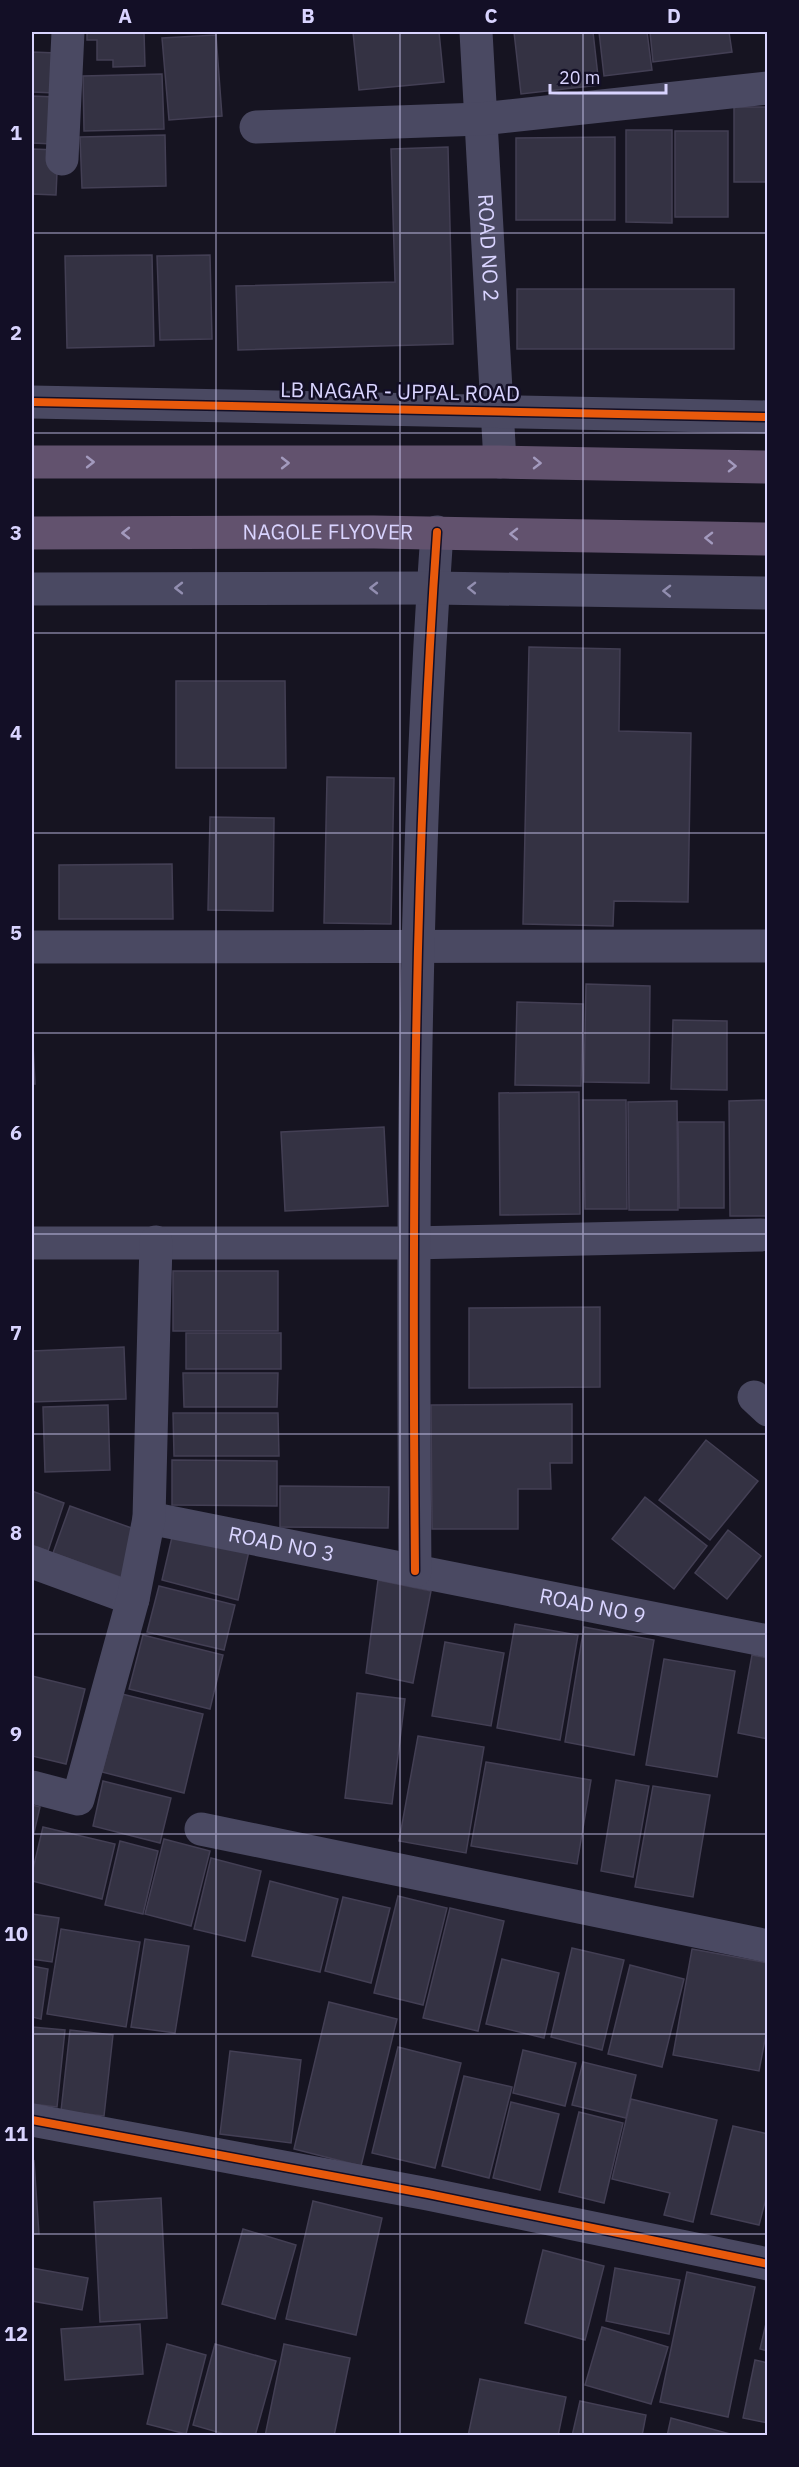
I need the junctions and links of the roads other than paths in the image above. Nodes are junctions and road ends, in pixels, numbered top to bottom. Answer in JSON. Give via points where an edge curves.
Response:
{"nodes":[{"id":1,"x":68,"y":32,"type":"edge"},
{"id":2,"x":476,"y":32,"type":"edge"},
{"id":3,"x":768,"y":88,"type":"edge"},
{"id":4,"x":481,"y":119,"type":"junction"},
{"id":5,"x":256,"y":127,"type":"dead end"},
{"id":6,"x":62,"y":159,"type":"dead end"},
{"id":7,"x":32,"y":402,"type":"edge"},
{"id":8,"x":497,"y":413,"type":"junction"},
{"id":9,"x":768,"y":417,"type":"edge"},
{"id":10,"x":32,"y":462,"type":"edge"},
{"id":11,"x":500,"y":462,"type":"junction"},
{"id":12,"x":768,"y":467,"type":"edge"},
{"id":13,"x":437,"y":532,"type":"junction"},
{"id":14,"x":32,"y":533,"type":"edge"},
{"id":15,"x":768,"y":539,"type":"edge"},
{"id":16,"x":433,"y":588,"type":"junction"},
{"id":17,"x":32,"y":589,"type":"edge"},
{"id":18,"x":768,"y":593,"type":"edge"},
{"id":19,"x":768,"y":946,"type":"edge"},
{"id":20,"x":32,"y":947,"type":"edge"},
{"id":21,"x":418,"y":947,"type":"junction"},
{"id":22,"x":761,"y":1235,"type":"dead end"},
{"id":23,"x":156,"y":1242,"type":"junction"},
{"id":24,"x":32,"y":1243,"type":"edge"},
{"id":25,"x":412,"y":1243,"type":"junction"},
{"id":26,"x":149,"y":1518,"type":"junction"},
{"id":27,"x":32,"y":1563,"type":"edge"},
{"id":28,"x":415,"y":1571,"type":"junction"},
{"id":29,"x":133,"y":1599,"type":"junction"},
{"id":30,"x":768,"y":1641,"type":"edge"},
{"id":31,"x":32,"y":1786,"type":"edge"},
{"id":32,"x":201,"y":1828,"type":"dead end"},
{"id":33,"x":768,"y":1946,"type":"edge"},
{"id":34,"x":32,"y":2120,"type":"edge"},
{"id":35,"x":768,"y":2264,"type":"edge"}],
"edges":[{"from":1,"to":6,"type":"street"},
{"from":2,"to":4,"type":"street","name":"ROAD NO 2"},
{"from":3,"to":4,"type":"street"},
{"from":4,"to":5,"type":"street"},
{"from":4,"to":8,"type":"street","name":"ROAD NO 2"},
{"from":7,"to":8,"type":"street","name":"LB NAGAR - UPPAL ROAD"},
{"from":8,"to":9,"type":"street","name":"LB NAGAR - UPPAL ROAD"},
{"from":8,"to":11,"type":"street","name":"ROAD NO 2"},
{"from":10,"to":11,"type":"highway","one_way":true},
{"from":11,"to":12,"type":"highway","one_way":true},
{"from":13,"to":14,"type":"highway","name":"NAGOLE FLYOVER","one_way":true},
{"from":15,"to":13,"type":"highway","name":"NAGOLE FLYOVER","one_way":true},
{"from":13,"to":16,"type":"street"},
{"from":16,"to":17,"type":"street","one_way":true},
{"from":18,"to":16,"type":"street","one_way":true},
{"from":16,"to":21,"type":"street"},
{"from":19,"to":21,"type":"street"},
{"from":20,"to":21,"type":"street"},
{"from":21,"to":25,"type":"street"},
{"from":22,"to":25,"type":"street"},
{"from":23,"to":24,"type":"street"},
{"from":23,"to":25,"type":"street"},
{"from":23,"to":26,"type":"street"},
{"from":25,"to":28,"type":"street"},
{"from":26,"to":28,"type":"street","name":"ROAD NO 3"},
{"from":26,"to":29,"type":"street"},
{"from":27,"to":29,"type":"street"},
{"from":28,"to":30,"type":"street","name":"ROAD NO 9"},
{"from":29,"to":31,"type":"street","via":[[78,1799]]},
{"from":32,"to":33,"type":"street"},
{"from":34,"to":35,"type":"street","via":[[429,2194]]}]}
